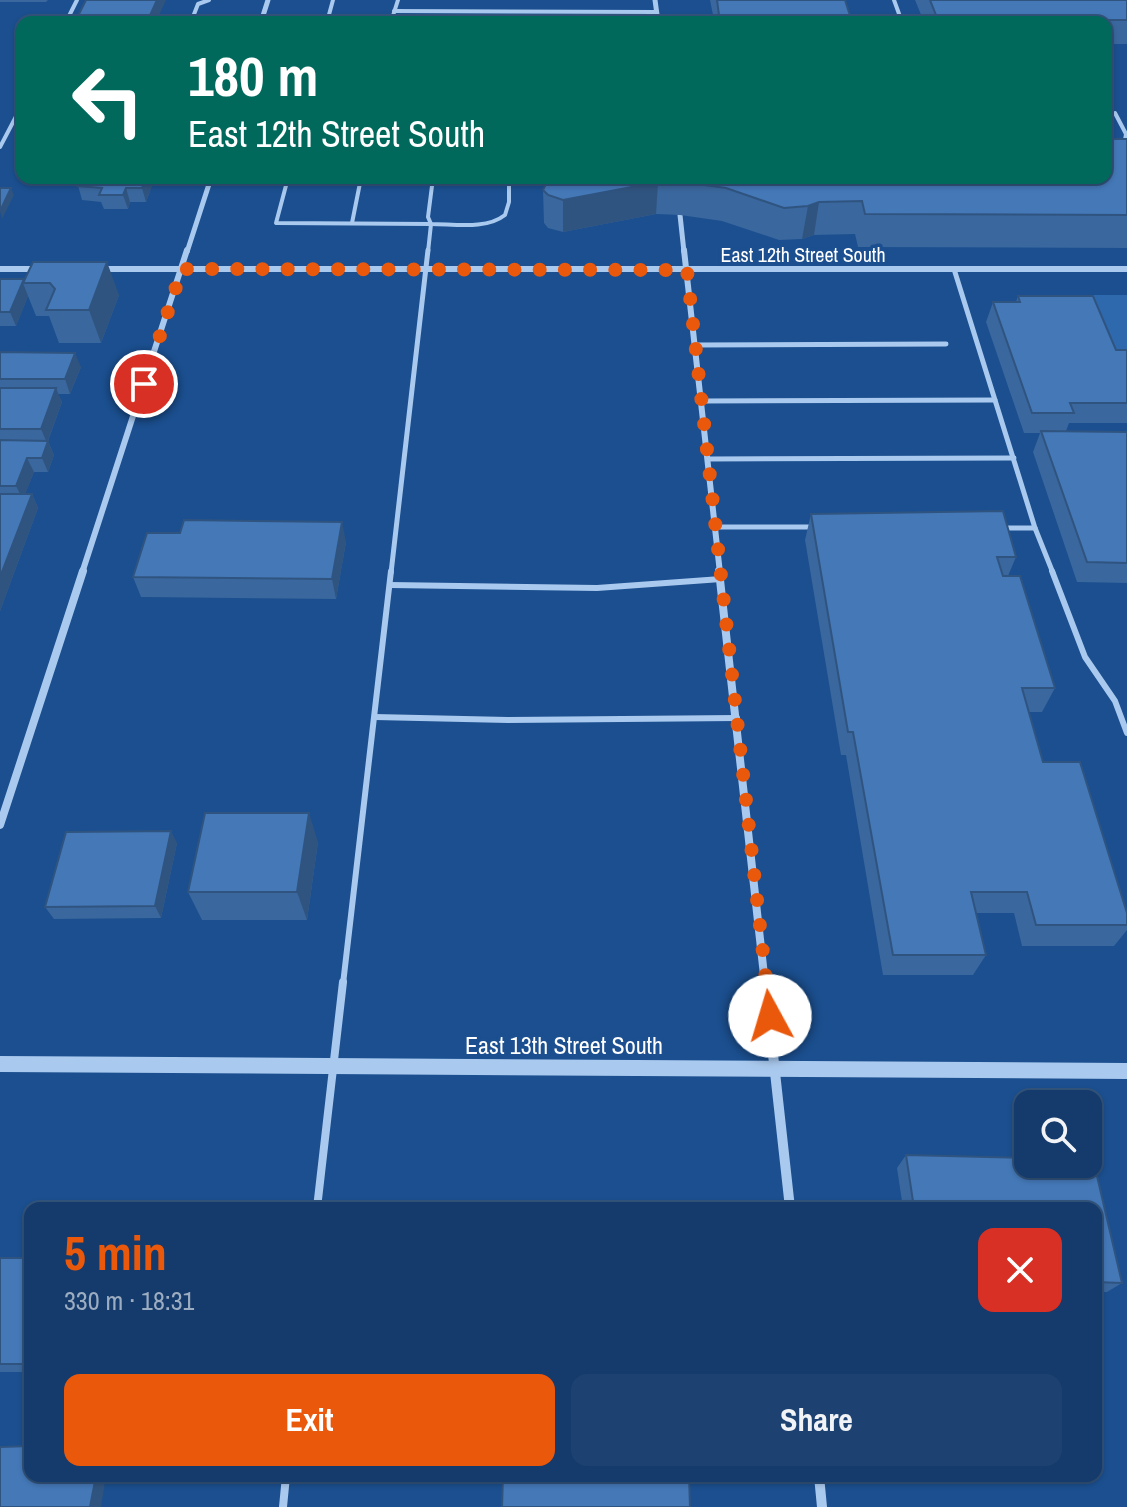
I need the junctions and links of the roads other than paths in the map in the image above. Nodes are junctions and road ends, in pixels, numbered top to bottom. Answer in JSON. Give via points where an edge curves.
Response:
{"nodes":[{"id":1,"x":209,"y":0,"type":"edge"},
{"id":2,"x":398,"y":0,"type":"edge"},
{"id":3,"x":655,"y":0,"type":"edge"},
{"id":4,"x":394,"y":11,"type":"junction"},
{"id":5,"x":452,"y":11,"type":"junction"},
{"id":6,"x":523,"y":12,"type":"junction"},
{"id":7,"x":588,"y":12,"type":"junction"},
{"id":8,"x":657,"y":12,"type":"junction"},
{"id":9,"x":193,"y":16,"type":"edge"},
{"id":10,"x":393,"y":16,"type":"edge"},
{"id":11,"x":452,"y":16,"type":"edge"},
{"id":12,"x":523,"y":16,"type":"edge"},
{"id":13,"x":588,"y":16,"type":"edge"},
{"id":14,"x":657,"y":16,"type":"edge"},
{"id":15,"x":1115,"y":113,"type":"dead end"},
{"id":16,"x":16,"y":116,"type":"edge"},
{"id":17,"x":1112,"y":144,"type":"edge"},
{"id":18,"x":0,"y":147,"type":"edge"},
{"id":19,"x":209,"y":184,"type":"edge"},
{"id":20,"x":286,"y":184,"type":"edge"},
{"id":21,"x":360,"y":184,"type":"edge"},
{"id":22,"x":432,"y":184,"type":"edge"},
{"id":23,"x":509,"y":184,"type":"edge"},
{"id":24,"x":680,"y":215,"type":"dead end"},
{"id":25,"x":352,"y":223,"type":"junction"},
{"id":26,"x":431,"y":224,"type":"junction"},
{"id":27,"x":0,"y":269,"type":"edge"},
{"id":28,"x":48,"y":269,"type":"edge"},
{"id":29,"x":95,"y":269,"type":"edge"},
{"id":30,"x":182,"y":269,"type":"junction"},
{"id":31,"x":424,"y":269,"type":"junction"},
{"id":32,"x":954,"y":269,"type":"junction"},
{"id":33,"x":1127,"y":269,"type":"edge"},
{"id":34,"x":687,"y":270,"type":"junction"},
{"id":35,"x":946,"y":344,"type":"dead end"},
{"id":36,"x":695,"y":345,"type":"junction"},
{"id":37,"x":995,"y":400,"type":"junction"},
{"id":38,"x":702,"y":401,"type":"junction"},
{"id":39,"x":1014,"y":458,"type":"junction"},
{"id":40,"x":708,"y":459,"type":"junction"},
{"id":41,"x":715,"y":527,"type":"junction"},
{"id":42,"x":819,"y":527,"type":"edge"},
{"id":43,"x":989,"y":528,"type":"edge"},
{"id":44,"x":1035,"y":528,"type":"junction"},
{"id":45,"x":721,"y":579,"type":"junction"},
{"id":46,"x":390,"y":585,"type":"junction"},
{"id":47,"x":375,"y":717,"type":"junction"},
{"id":48,"x":737,"y":718,"type":"junction"},
{"id":49,"x":1127,"y":733,"type":"edge"},
{"id":50,"x":0,"y":825,"type":"edge"},
{"id":51,"x":0,"y":1064,"type":"edge"},
{"id":52,"x":333,"y":1067,"type":"junction"},
{"id":53,"x":777,"y":1071,"type":"junction"},
{"id":54,"x":1127,"y":1071,"type":"edge"},
{"id":55,"x":318,"y":1202,"type":"edge"},
{"id":56,"x":789,"y":1202,"type":"edge"},
{"id":57,"x":285,"y":1482,"type":"edge"},
{"id":58,"x":820,"y":1482,"type":"edge"},
{"id":59,"x":283,"y":1507,"type":"edge"},
{"id":60,"x":822,"y":1507,"type":"edge"}],
"edges":[{"from":1,"to":9,"type":"lane","via":[[198,4]]},
{"from":2,"to":4,"type":"lane"},
{"from":3,"to":8,"type":"street"},
{"from":4,"to":5,"type":"lane"},
{"from":4,"to":10,"type":"lane"},
{"from":5,"to":6,"type":"lane"},
{"from":5,"to":11,"type":"lane"},
{"from":6,"to":7,"type":"lane"},
{"from":6,"to":12,"type":"lane"},
{"from":7,"to":8,"type":"lane"},
{"from":7,"to":13,"type":"lane"},
{"from":8,"to":14,"type":"street"},
{"from":15,"to":17,"type":"lane","via":[[1126,134],[1125,140]]},
{"from":16,"to":18,"type":"lane"},
{"from":19,"to":30,"type":"street"},
{"from":20,"to":25,"type":"lane","via":[[276,223]]},
{"from":21,"to":25,"type":"lane"},
{"from":22,"to":26,"type":"lane"},
{"from":23,"to":26,"type":"lane","via":[[503,219]]},
{"from":24,"to":34,"type":"street"},
{"from":25,"to":26,"type":"lane"},
{"from":26,"to":31,"type":"lane"},
{"from":27,"to":28,"type":"street"},
{"from":29,"to":30,"type":"street","name":"East 12th Street South"},
{"from":30,"to":31,"type":"street","name":"East 12th Street South"},
{"from":30,"to":50,"type":"street"},
{"from":31,"to":34,"type":"street","name":"East 12th Street South"},
{"from":31,"to":46,"type":"lane"},
{"from":32,"to":33,"type":"street","name":"East 12th Street South"},
{"from":32,"to":34,"type":"street","name":"East 12th Street South"},
{"from":32,"to":37,"type":"lane"},
{"from":34,"to":36,"type":"street"},
{"from":35,"to":36,"type":"lane"},
{"from":36,"to":38,"type":"street"},
{"from":37,"to":38,"type":"lane"},
{"from":37,"to":39,"type":"lane"},
{"from":38,"to":40,"type":"street"},
{"from":39,"to":40,"type":"lane"},
{"from":39,"to":44,"type":"lane"},
{"from":40,"to":41,"type":"street"},
{"from":41,"to":42,"type":"lane"},
{"from":41,"to":45,"type":"street"},
{"from":43,"to":44,"type":"lane"},
{"from":44,"to":49,"type":"lane","via":[[1085,657],[1115,701]]},
{"from":45,"to":46,"type":"lane","via":[[548,591]]},
{"from":45,"to":48,"type":"street"},
{"from":46,"to":47,"type":"lane"},
{"from":47,"to":48,"type":"lane"},
{"from":47,"to":52,"type":"lane"},
{"from":48,"to":53,"type":"street"},
{"from":51,"to":52,"type":"street","name":"East 13th Street South"},
{"from":52,"to":53,"type":"street","name":"East 13th Street South"},
{"from":52,"to":55,"type":"lane"},
{"from":53,"to":54,"type":"street","name":"East 13th Street South"},
{"from":53,"to":56,"type":"street"},
{"from":57,"to":59,"type":"lane"},
{"from":58,"to":60,"type":"street"}]}
